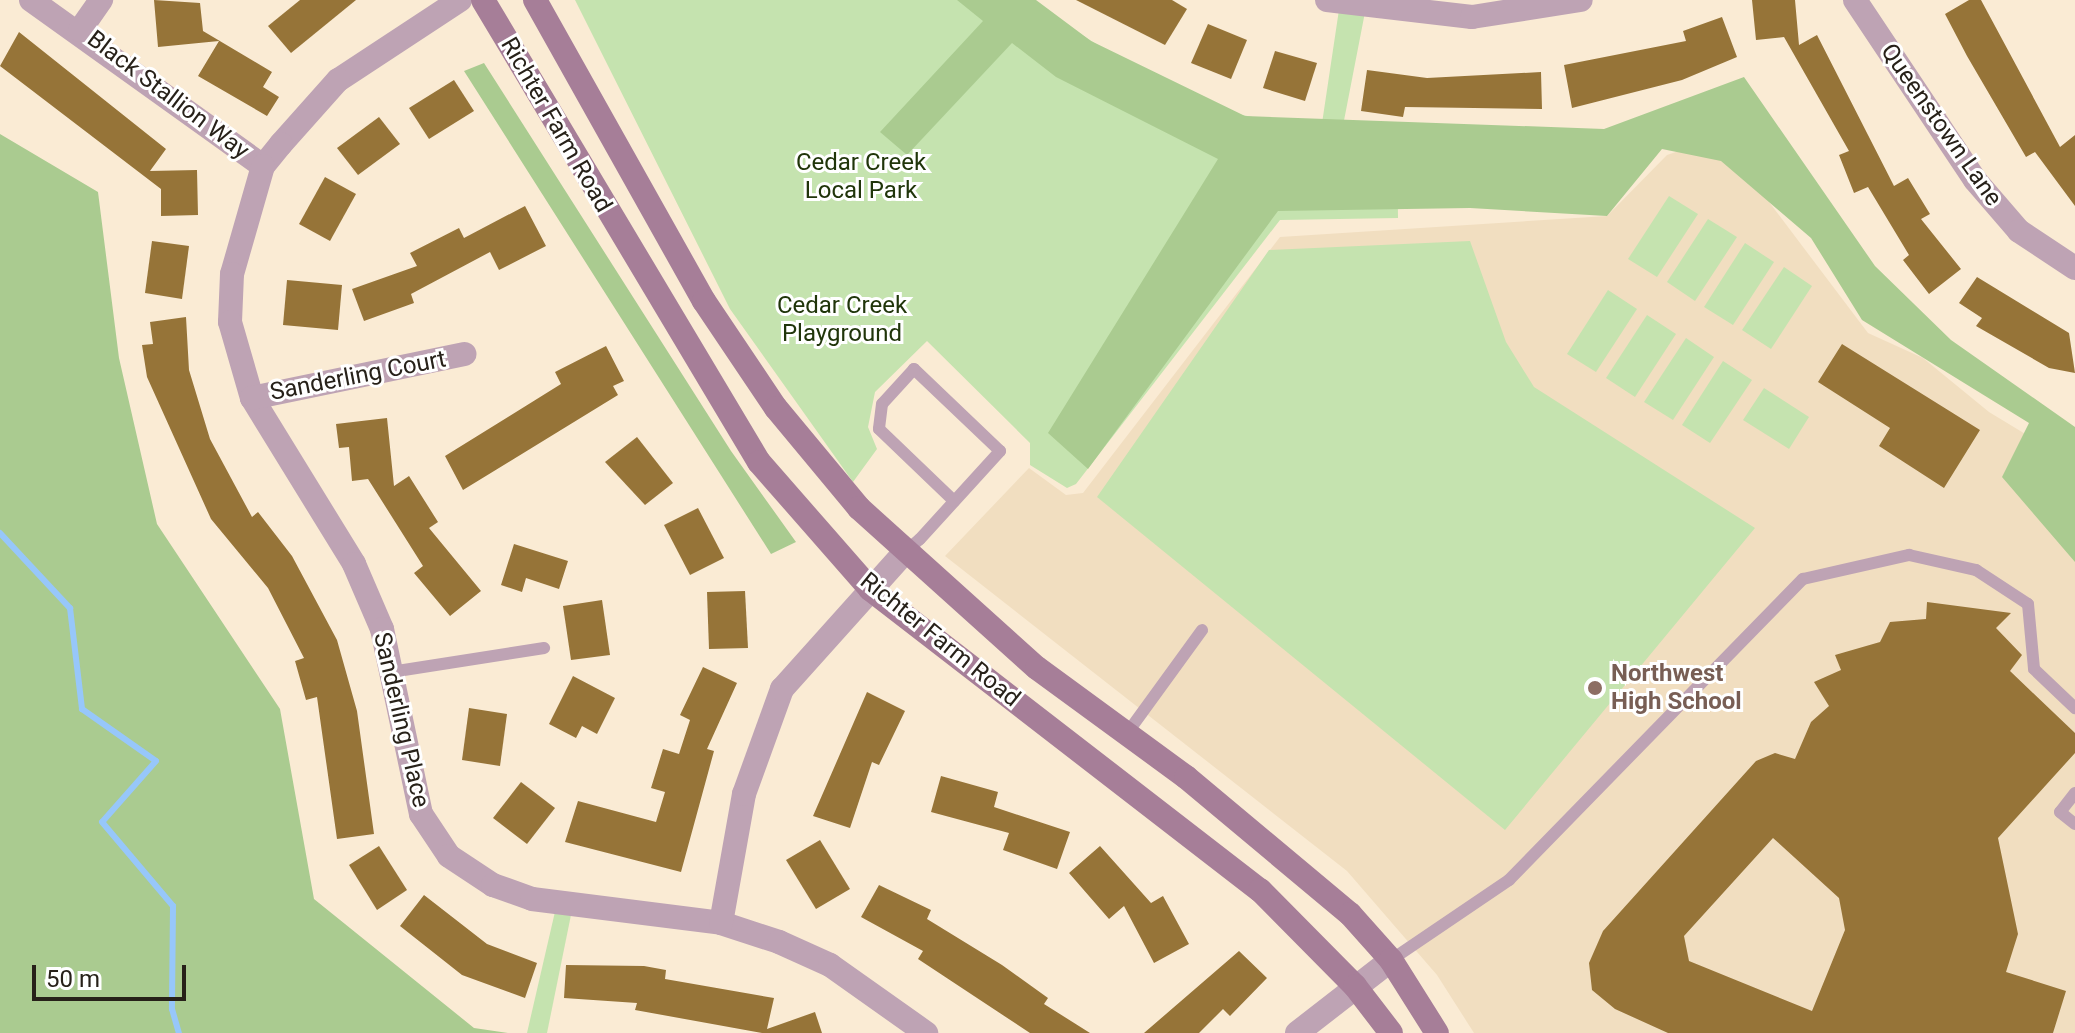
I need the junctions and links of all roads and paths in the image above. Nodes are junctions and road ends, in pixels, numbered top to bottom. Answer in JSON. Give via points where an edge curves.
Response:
{"nodes":[{"id":1,"x":31,"y":0,"type":"edge"},
{"id":2,"x":101,"y":0,"type":"edge"},
{"id":3,"x":460,"y":0,"type":"edge"},
{"id":4,"x":483,"y":0,"type":"edge"},
{"id":5,"x":535,"y":0,"type":"edge"},
{"id":6,"x":1327,"y":0,"type":"edge"},
{"id":7,"x":1581,"y":0,"type":"edge"},
{"id":8,"x":1855,"y":0,"type":"edge"},
{"id":9,"x":80,"y":30,"type":"junction"},
{"id":10,"x":263,"y":166,"type":"junction"},
{"id":11,"x":2075,"y":268,"type":"edge"},
{"id":12,"x":465,"y":354,"type":"dead end"},
{"id":13,"x":252,"y":398,"type":"junction"},
{"id":14,"x":954,"y":501,"type":"junction"},
{"id":15,"x":906,"y":551,"type":"junction"},
{"id":16,"x":870,"y":589,"type":"junction"},
{"id":17,"x":1202,"y":630,"type":"dead end"},
{"id":18,"x":544,"y":648,"type":"dead end"},
{"id":19,"x":391,"y":672,"type":"junction"},
{"id":20,"x":2075,"y":708,"type":"edge"},
{"id":21,"x":1128,"y":732,"type":"junction"},
{"id":22,"x":2075,"y":793,"type":"edge"},
{"id":23,"x":2075,"y":824,"type":"edge"},
{"id":24,"x":721,"y":923,"type":"junction"},
{"id":25,"x":1391,"y":960,"type":"junction"},
{"id":26,"x":1355,"y":986,"type":"junction"},
{"id":27,"x":911,"y":1029,"type":"edge"},
{"id":28,"x":1297,"y":1033,"type":"edge"},
{"id":29,"x":1391,"y":1033,"type":"edge"},
{"id":30,"x":1437,"y":1033,"type":"edge"}],
"edges":[{"from":1,"to":9,"type":"street","name":"Black Stallion Way"},
{"from":2,"to":9,"type":"street"},
{"from":3,"to":10,"type":"street","name":"Sanderling Place","via":[[338,80]]},
{"from":4,"to":16,"type":"main road","name":"Richter Farm Road","via":[[759,462]]},
{"from":5,"to":15,"type":"main road","name":"Richter Farm Road","via":[[704,301],[760,384],[859,508]]},
{"from":6,"to":7,"type":"street","via":[[1472,17]]},
{"from":8,"to":11,"type":"street","name":"Queenstown Lane","via":[[1975,180],[2019,231]]},
{"from":9,"to":10,"type":"street","name":"Black Stallion Way"},
{"from":10,"to":13,"type":"street","name":"Sanderling Place","via":[[231,298],[230,322]]},
{"from":12,"to":13,"type":"street","name":"Sanderling Court"},
{"from":13,"to":19,"type":"street","name":"Sanderling Place","via":[[354,564]]},
{"from":14,"to":14,"type":"lane","via":[[879,429],[882,404],[914,369],[1000,451]]},
{"from":14,"to":15,"type":"lane"},
{"from":15,"to":16,"type":"street"},
{"from":15,"to":21,"type":"main road","name":"Richter Farm Road","via":[[1037,668]]},
{"from":16,"to":24,"type":"street","via":[[782,689],[759,738]]},
{"from":16,"to":26,"type":"main road","name":"Richter Farm Road","via":[[1260,890]]},
{"from":17,"to":21,"type":"lane"},
{"from":18,"to":19,"type":"lane"},
{"from":19,"to":24,"type":"street","name":"Sanderling Place","via":[[421,814],[449,856],[532,899]]},
{"from":20,"to":25,"type":"lane","via":[[2034,669],[2028,604],[1976,570],[1909,555],[1803,579],[1509,880]]},
{"from":21,"to":25,"type":"main road","name":"Richter Farm Road","via":[[1350,914]]},
{"from":22,"to":23,"type":"lane","via":[[2060,812]]},
{"from":24,"to":27,"type":"street","name":"Sanderling Place","via":[[830,965]]},
{"from":25,"to":26,"type":"street"},
{"from":25,"to":30,"type":"main road","name":"Richter Farm Road"},
{"from":26,"to":28,"type":"street"},
{"from":26,"to":29,"type":"main road","name":"Richter Farm Road"}]}
